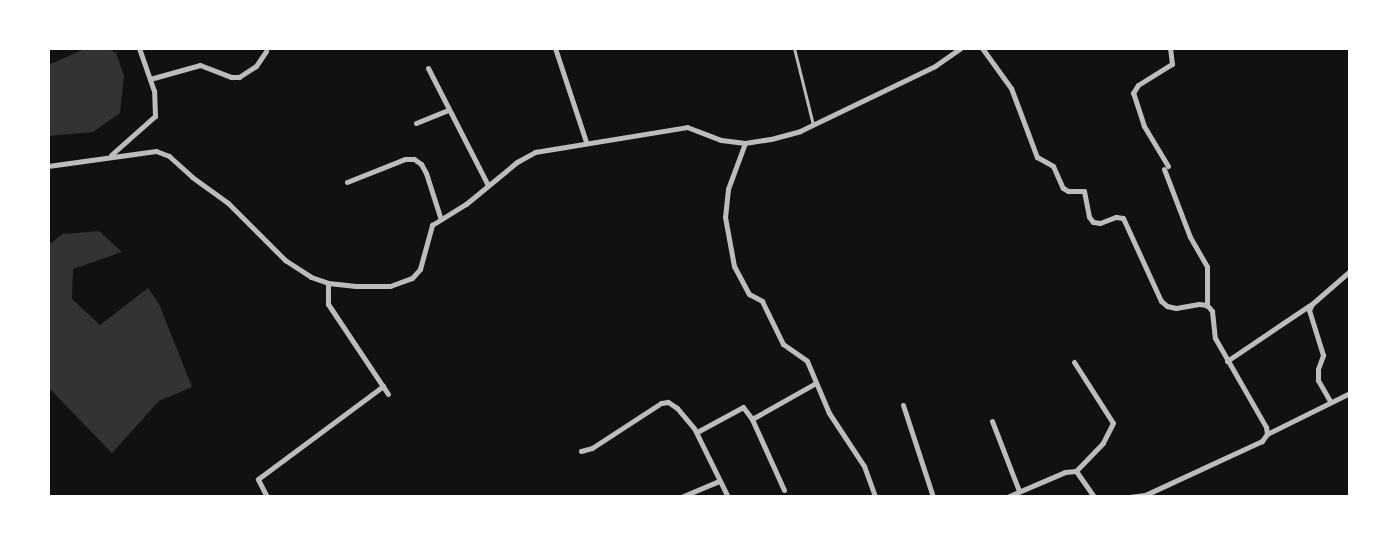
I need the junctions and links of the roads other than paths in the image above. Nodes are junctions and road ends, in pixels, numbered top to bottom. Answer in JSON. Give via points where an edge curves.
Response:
{"nodes":[{"id":1,"x":139,"y":48,"type":"edge"},
{"id":2,"x":555,"y":48,"type":"edge"},
{"id":3,"x":794,"y":48,"type":"edge"},
{"id":4,"x":961,"y":48,"type":"edge"},
{"id":5,"x":982,"y":48,"type":"edge"},
{"id":6,"x":1170,"y":48,"type":"edge"},
{"id":7,"x":266,"y":51,"type":"dead end"},
{"id":8,"x":428,"y":68,"type":"dead end"},
{"id":9,"x":150,"y":80,"type":"junction"},
{"id":10,"x":449,"y":110,"type":"junction"},
{"id":11,"x":416,"y":123,"type":"dead end"},
{"id":12,"x":813,"y":125,"type":"junction"},
{"id":13,"x":586,"y":142,"type":"junction"},
{"id":14,"x":745,"y":143,"type":"junction"},
{"id":15,"x":110,"y":156,"type":"junction"},
{"id":16,"x":48,"y":166,"type":"edge"},
{"id":17,"x":347,"y":182,"type":"dead end"},
{"id":18,"x":488,"y":185,"type":"junction"},
{"id":19,"x":440,"y":217,"type":"junction"},
{"id":20,"x":1350,"y":271,"type":"edge"},
{"id":21,"x":328,"y":283,"type":"junction"},
{"id":22,"x":1312,"y":304,"type":"junction"},
{"id":23,"x":1207,"y":306,"type":"junction"},
{"id":24,"x":1227,"y":361,"type":"junction"},
{"id":25,"x":1074,"y":362,"type":"dead end"},
{"id":26,"x":816,"y":383,"type":"junction"},
{"id":27,"x":383,"y":387,"type":"junction"},
{"id":28,"x":1350,"y":393,"type":"edge"},
{"id":29,"x":388,"y":394,"type":"dead end"},
{"id":30,"x":1330,"y":400,"type":"junction"},
{"id":31,"x":903,"y":405,"type":"dead end"},
{"id":32,"x":752,"y":419,"type":"junction"},
{"id":33,"x":992,"y":421,"type":"dead end"},
{"id":34,"x":697,"y":432,"type":"junction"},
{"id":35,"x":1266,"y":434,"type":"junction"},
{"id":36,"x":581,"y":452,"type":"dead end"},
{"id":37,"x":1076,"y":471,"type":"junction"},
{"id":38,"x":719,"y":481,"type":"junction"},
{"id":39,"x":783,"y":490,"type":"dead end"},
{"id":40,"x":1020,"y":491,"type":"junction"},
{"id":41,"x":267,"y":497,"type":"edge"},
{"id":42,"x":681,"y":497,"type":"edge"},
{"id":43,"x":728,"y":497,"type":"edge"},
{"id":44,"x":875,"y":497,"type":"edge"},
{"id":45,"x":933,"y":497,"type":"edge"},
{"id":46,"x":1007,"y":497,"type":"edge"},
{"id":47,"x":1094,"y":497,"type":"edge"},
{"id":48,"x":1129,"y":497,"type":"edge"}],
"edges":[{"from":1,"to":9,"type":"street"},
{"from":2,"to":13,"type":"street"},
{"from":3,"to":12,"type":"lane"},
{"from":4,"to":12,"type":"street","via":[[935,66]]},
{"from":5,"to":23,"type":"street","via":[[1011,88],[1037,157],[1053,166],[1063,188],[1084,191],[1093,222],[1123,218],[1161,301],[1176,308]]},
{"from":6,"to":23,"type":"street","via":[[1172,64],[1138,85],[1133,93],[1144,126],[1166,168],[1190,237],[1207,267]]},
{"from":7,"to":9,"type":"street","via":[[256,66],[239,77],[200,65]]},
{"from":8,"to":10,"type":"street"},
{"from":9,"to":15,"type":"street","via":[[155,116]]},
{"from":10,"to":11,"type":"street"},
{"from":10,"to":18,"type":"street"},
{"from":12,"to":14,"type":"street"},
{"from":13,"to":14,"type":"street","via":[[687,127],[721,140]]},
{"from":13,"to":18,"type":"street","via":[[535,152]]},
{"from":14,"to":26,"type":"street","via":[[728,189],[725,217],[734,266],[749,294],[762,301],[783,344],[807,361]]},
{"from":15,"to":16,"type":"street"},
{"from":15,"to":21,"type":"street","via":[[156,151],[169,156],[228,202],[285,260]]},
{"from":17,"to":19,"type":"street","via":[[414,159],[426,173]]},
{"from":18,"to":19,"type":"street","via":[[466,204]]},
{"from":19,"to":21,"type":"street","via":[[432,225],[426,256],[412,278],[390,286]]},
{"from":20,"to":22,"type":"street"},
{"from":21,"to":27,"type":"street","via":[[328,304]]},
{"from":22,"to":24,"type":"street"},
{"from":22,"to":30,"type":"street","via":[[1309,316],[1323,355],[1317,374]]},
{"from":23,"to":24,"type":"street","via":[[1212,311],[1215,339]]},
{"from":24,"to":35,"type":"street","via":[[1266,427]]},
{"from":25,"to":37,"type":"street","via":[[1113,423],[1103,443]]},
{"from":26,"to":32,"type":"street"},
{"from":26,"to":44,"type":"street","via":[[833,420],[864,466]]},
{"from":27,"to":29,"type":"street"},
{"from":27,"to":41,"type":"street","via":[[258,479]]},
{"from":28,"to":30,"type":"street"},
{"from":30,"to":35,"type":"street"},
{"from":31,"to":45,"type":"street"},
{"from":32,"to":34,"type":"street","via":[[743,407]]},
{"from":32,"to":39,"type":"street"},
{"from":33,"to":40,"type":"street"},
{"from":34,"to":36,"type":"street","via":[[677,408],[665,402]]},
{"from":34,"to":38,"type":"street"},
{"from":35,"to":48,"type":"street","via":[[1262,441],[1177,482]]},
{"from":37,"to":40,"type":"street"},
{"from":37,"to":47,"type":"street"},
{"from":38,"to":42,"type":"street"},
{"from":38,"to":43,"type":"street"},
{"from":40,"to":46,"type":"street"}]}
